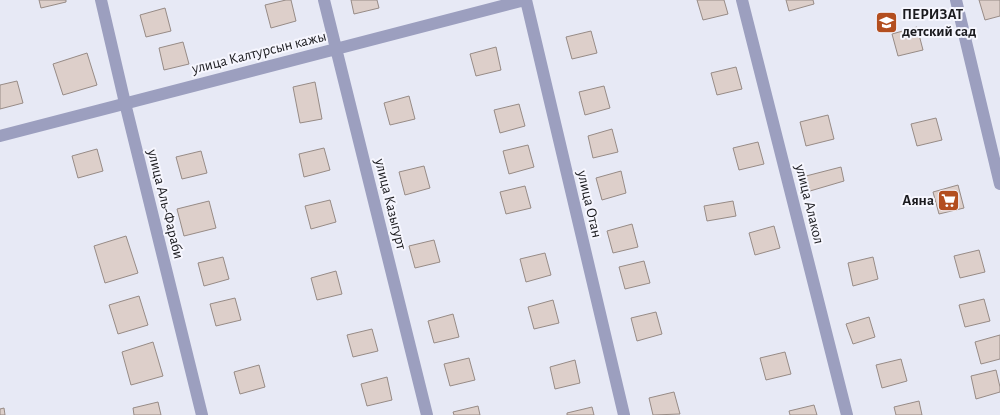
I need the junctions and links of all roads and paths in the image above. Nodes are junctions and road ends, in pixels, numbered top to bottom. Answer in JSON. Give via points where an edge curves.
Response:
{"nodes":[{"id":1,"x":101,"y":0,"type":"edge"},
{"id":2,"x":324,"y":0,"type":"edge"},
{"id":3,"x":526,"y":0,"type":"edge"},
{"id":4,"x":742,"y":0,"type":"edge"},
{"id":5,"x":956,"y":0,"type":"edge"},
{"id":6,"x":336,"y":49,"type":"junction"},
{"id":7,"x":125,"y":103,"type":"junction"},
{"id":8,"x":0,"y":136,"type":"edge"},
{"id":9,"x":1000,"y":184,"type":"edge"},
{"id":10,"x":202,"y":415,"type":"edge"},
{"id":11,"x":427,"y":415,"type":"edge"},
{"id":12,"x":624,"y":415,"type":"edge"},
{"id":13,"x":847,"y":415,"type":"edge"}],
"edges":[{"from":1,"to":7,"type":"street","name":"улица Аль-Фараби"},
{"from":2,"to":6,"type":"street","name":"улица Казыгурт"},
{"from":3,"to":6,"type":"street","name":"улица Калтурсын кажы"},
{"from":3,"to":12,"type":"street","name":"улица Отан"},
{"from":4,"to":13,"type":"street","name":"улица Алакол"},
{"from":5,"to":9,"type":"street"},
{"from":6,"to":7,"type":"street","name":"улица Калтурсын кажы"},
{"from":6,"to":11,"type":"street","name":"улица Казыгурт"},
{"from":7,"to":8,"type":"street","name":"улица Калтурсын кажы"},
{"from":7,"to":10,"type":"street","name":"улица Аль-Фараби"}]}
